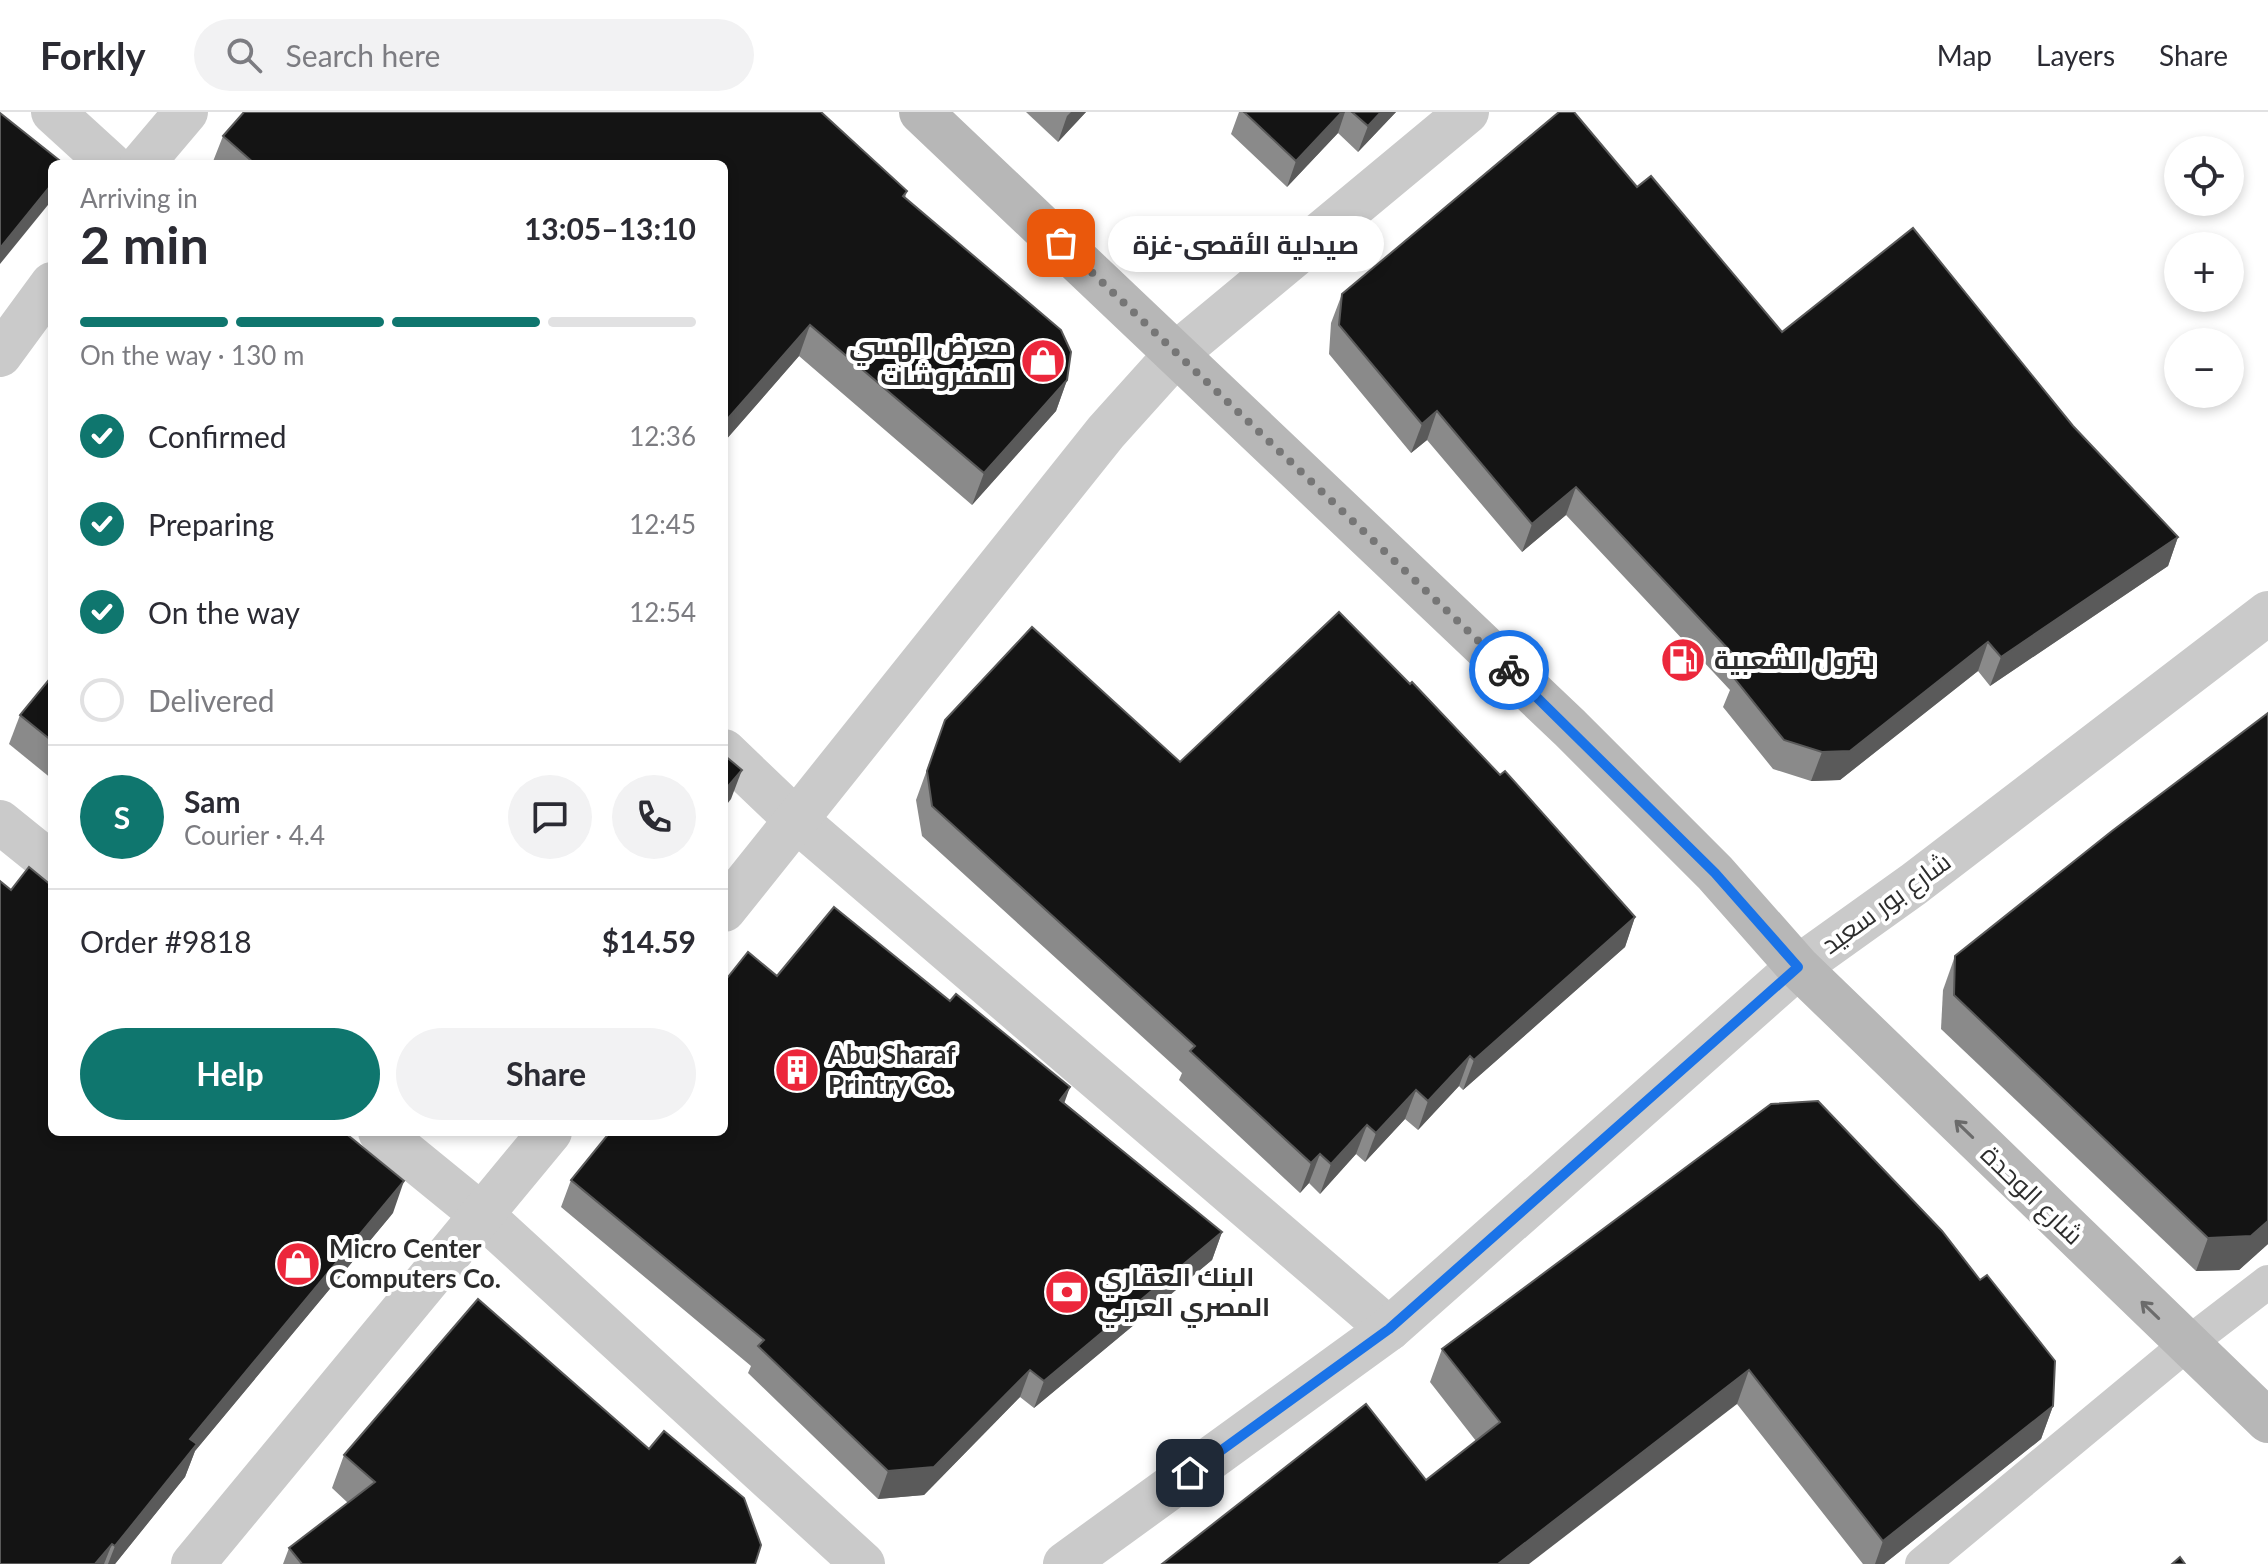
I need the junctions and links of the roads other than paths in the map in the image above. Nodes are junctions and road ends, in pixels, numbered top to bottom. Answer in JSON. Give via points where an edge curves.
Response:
{"nodes":[{"id":1,"x":53,"y":112,"type":"edge"},
{"id":2,"x":186,"y":112,"type":"edge"},
{"id":3,"x":921,"y":112,"type":"edge"},
{"id":4,"x":1467,"y":112,"type":"edge"},
{"id":5,"x":106,"y":160,"type":"edge"},
{"id":6,"x":145,"y":160,"type":"edge"},
{"id":7,"x":48,"y":289,"type":"edge"},
{"id":8,"x":1178,"y":352,"type":"junction"},
{"id":9,"x":0,"y":355,"type":"edge"},
{"id":10,"x":2268,"y":613,"type":"edge"},
{"id":11,"x":728,"y":755,"type":"edge"},
{"id":12,"x":795,"y":819,"type":"junction"},
{"id":13,"x":0,"y":822,"type":"edge"},
{"id":14,"x":48,"y":861,"type":"edge"},
{"id":15,"x":728,"y":905,"type":"edge"},
{"id":16,"x":1798,"y":967,"type":"junction"},
{"id":17,"x":385,"y":1136,"type":"edge"},
{"id":18,"x":547,"y":1136,"type":"edge"},
{"id":19,"x":483,"y":1216,"type":"junction"},
{"id":20,"x":2268,"y":1282,"type":"edge"},
{"id":21,"x":1389,"y":1329,"type":"junction"},
{"id":22,"x":2186,"y":1345,"type":"junction"},
{"id":23,"x":2268,"y":1421,"type":"edge"},
{"id":24,"x":193,"y":1564,"type":"edge"},
{"id":25,"x":863,"y":1564,"type":"edge"},
{"id":26,"x":1065,"y":1564,"type":"edge"},
{"id":27,"x":1922,"y":1564,"type":"edge"}],
"edges":[{"from":1,"to":5,"type":"street"},
{"from":2,"to":6,"type":"street"},
{"from":3,"to":8,"type":"main road","name":"شارع الوحدة"},
{"from":4,"to":8,"type":"street"},
{"from":7,"to":9,"type":"street"},
{"from":8,"to":12,"type":"street","via":[[1106,432]]},
{"from":8,"to":16,"type":"main road","name":"شارع الوحدة","via":[[1570,728],[1715,873]]},
{"from":10,"to":16,"type":"street","name":"شارع بور سعيد"},
{"from":11,"to":12,"type":"street"},
{"from":12,"to":15,"type":"street"},
{"from":12,"to":21,"type":"street"},
{"from":13,"to":14,"type":"street"},
{"from":16,"to":21,"type":"street","name":"شارع بور سعيد"},
{"from":22,"to":16,"type":"main road","name":"شارع الوحدة","one_way":true},
{"from":17,"to":19,"type":"street"},
{"from":18,"to":19,"type":"street"},
{"from":19,"to":24,"type":"street"},
{"from":19,"to":25,"type":"street"},
{"from":20,"to":22,"type":"lane"},
{"from":21,"to":26,"type":"street","name":"شارع بور سعيد"},
{"from":22,"to":23,"type":"main road","name":"شارع الوحدة"},
{"from":22,"to":27,"type":"lane"}]}
